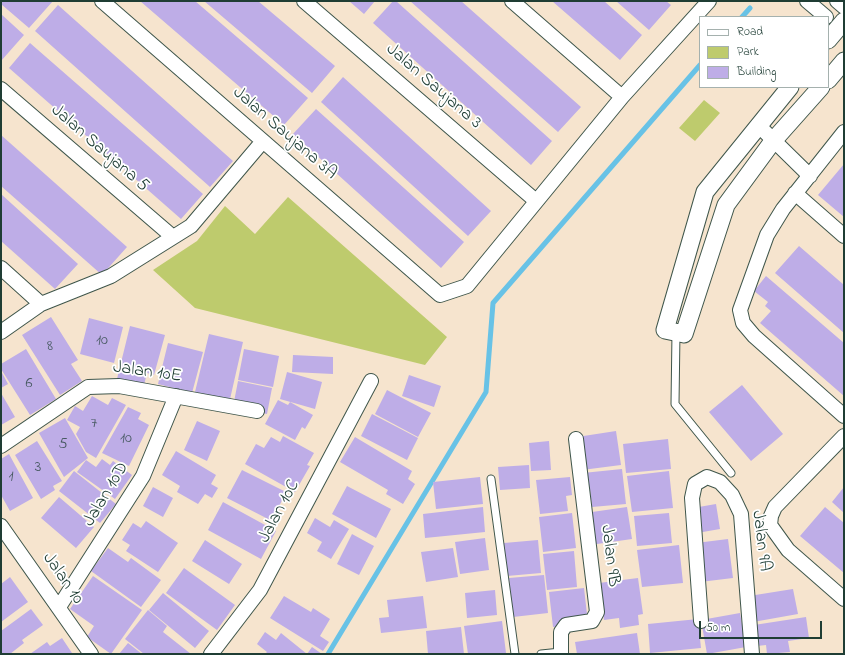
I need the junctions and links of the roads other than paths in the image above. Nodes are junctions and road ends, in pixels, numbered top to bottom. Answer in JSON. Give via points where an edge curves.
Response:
{"nodes":[{"id":1,"x":102,"y":1,"type":"edge"},
{"id":2,"x":304,"y":1,"type":"edge"},
{"id":3,"x":512,"y":1,"type":"edge"},
{"id":4,"x":708,"y":1,"type":"edge"},
{"id":5,"x":807,"y":1,"type":"edge"},
{"id":6,"x":837,"y":1,"type":"edge"},
{"id":7,"x":844,"y":7,"type":"edge"},
{"id":8,"x":824,"y":16,"type":"edge"},
{"id":9,"x":844,"y":62,"type":"edge"},
{"id":10,"x":829,"y":79,"type":"edge"},
{"id":11,"x":1,"y":88,"type":"edge"},
{"id":12,"x":789,"y":88,"type":"edge"},
{"id":13,"x":820,"y":88,"type":"edge"},
{"id":14,"x":622,"y":97,"type":"junction"},
{"id":15,"x":758,"y":125,"type":"junction"},
{"id":16,"x":844,"y":132,"type":"edge"},
{"id":17,"x":264,"y":141,"type":"junction"},
{"id":18,"x":773,"y":141,"type":"junction"},
{"id":19,"x":810,"y":176,"type":"junction"},
{"id":20,"x":795,"y":193,"type":"junction"},
{"id":21,"x":536,"y":201,"type":"junction"},
{"id":22,"x":844,"y":236,"type":"edge"},
{"id":23,"x":173,"y":237,"type":"junction"},
{"id":24,"x":1,"y":268,"type":"edge"},
{"id":25,"x":41,"y":304,"type":"junction"},
{"id":26,"x":1,"y":332,"type":"edge"},
{"id":27,"x":676,"y":332,"type":"junction"},
{"id":28,"x":371,"y":381,"type":"dead end"},
{"id":29,"x":176,"y":396,"type":"junction"},
{"id":30,"x":257,"y":411,"type":"dead end"},
{"id":31,"x":844,"y":416,"type":"edge"},
{"id":32,"x":844,"y":436,"type":"edge"},
{"id":33,"x":576,"y":439,"type":"dead end"},
{"id":34,"x":1,"y":446,"type":"edge"},
{"id":35,"x":731,"y":473,"type":"dead end"},
{"id":36,"x":491,"y":479,"type":"dead end"},
{"id":37,"x":1,"y":526,"type":"edge"},
{"id":38,"x":844,"y":599,"type":"edge"},
{"id":39,"x":59,"y":607,"type":"junction"},
{"id":40,"x":701,"y":621,"type":"dead end"},
{"id":41,"x":561,"y":653,"type":"edge"},
{"id":42,"x":91,"y":654,"type":"edge"},
{"id":43,"x":211,"y":654,"type":"edge"},
{"id":44,"x":515,"y":654,"type":"edge"},
{"id":45,"x":541,"y":654,"type":"edge"},
{"id":46,"x":752,"y":654,"type":"edge"}],
"edges":[{"from":1,"to":17,"type":"street","name":"Jalan Saujana 3A"},
{"from":2,"to":21,"type":"street","name":"Jalan Saujana 3"},
{"from":3,"to":14,"type":"street"},
{"from":4,"to":14,"type":"street"},
{"from":5,"to":8,"type":"street"},
{"from":6,"to":7,"type":"street"},
{"from":9,"to":10,"type":"street"},
{"from":11,"to":23,"type":"street","name":"Jalan Saujana 5"},
{"from":12,"to":15,"type":"street"},
{"from":13,"to":18,"type":"street"},
{"from":14,"to":21,"type":"street"},
{"from":15,"to":18,"type":"street"},
{"from":15,"to":27,"type":"street","via":[[705,192],[666,330]]},
{"from":16,"to":19,"type":"street"},
{"from":17,"to":21,"type":"street","name":"Jalan Saujana 3A","via":[[440,295],[467,286]]},
{"from":17,"to":23,"type":"street","via":[[191,226]]},
{"from":18,"to":19,"type":"street"},
{"from":18,"to":27,"type":"street","via":[[726,204],[684,334]]},
{"from":19,"to":20,"type":"street"},
{"from":20,"to":22,"type":"street"},
{"from":20,"to":31,"type":"street","via":[[782,209],[767,236],[740,310],[743,323],[754,336]]},
{"from":23,"to":25,"type":"street","via":[[111,276]]},
{"from":24,"to":25,"type":"street"},
{"from":25,"to":26,"type":"street"},
{"from":27,"to":35,"type":"lane","via":[[675,404]]},
{"from":28,"to":43,"type":"street","name":"Jalan 10C","via":[[260,590]]},
{"from":29,"to":30,"type":"street","name":"Jalan 10E"},
{"from":29,"to":34,"type":"street","name":"Jalan 10E","via":[[119,386],[88,387]]},
{"from":29,"to":39,"type":"street","name":"Jalan 10D","via":[[143,476]]},
{"from":32,"to":38,"type":"street","via":[[775,507],[770,525],[788,550]]},
{"from":33,"to":41,"type":"street","name":"Jalan 9B","via":[[597,612],[592,621],[566,625],[561,632]]},
{"from":36,"to":44,"type":"lane"},
{"from":37,"to":39,"type":"street","name":"Jalan 10"},
{"from":39,"to":42,"type":"street","name":"Jalan 10"},
{"from":40,"to":46,"type":"street","name":"Jalan 9A","via":[[692,498],[695,484],[706,477],[720,482],[732,495],[741,514]]},
{"from":41,"to":45,"type":"lane"}]}
